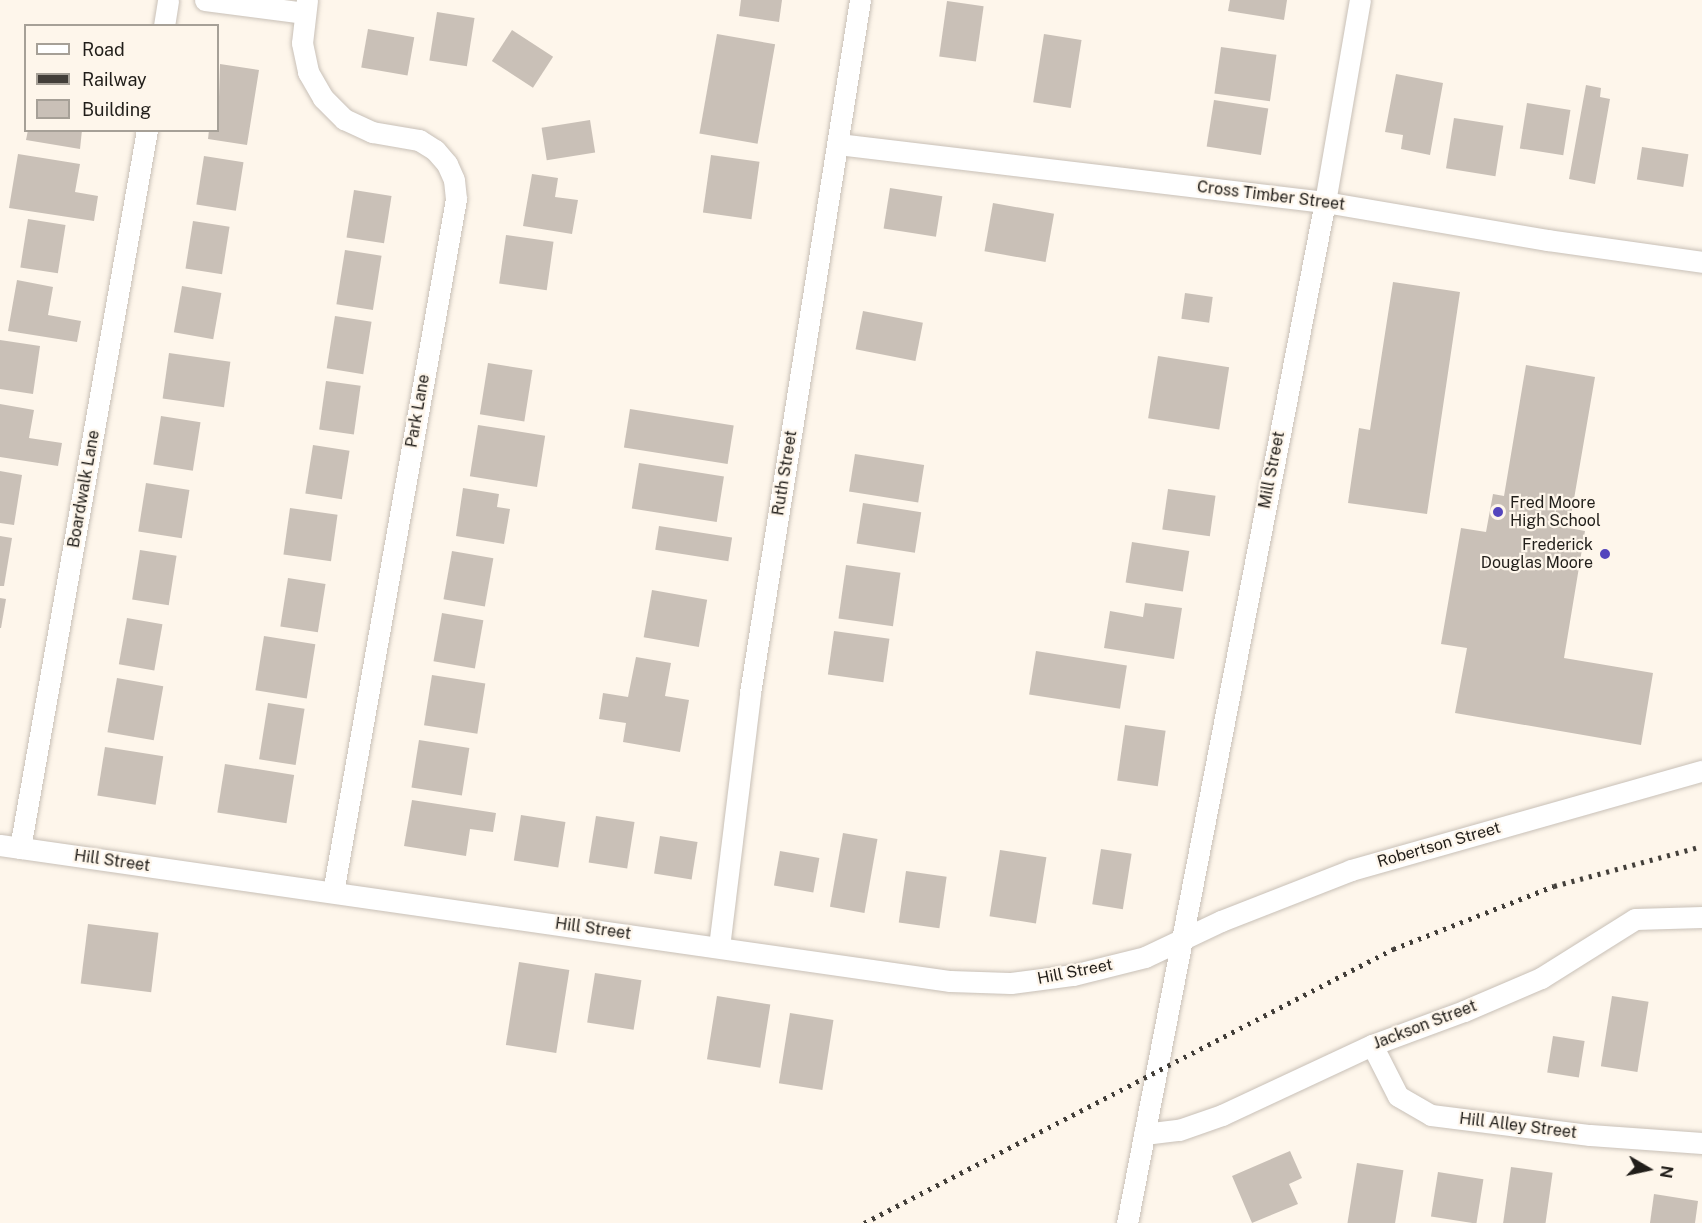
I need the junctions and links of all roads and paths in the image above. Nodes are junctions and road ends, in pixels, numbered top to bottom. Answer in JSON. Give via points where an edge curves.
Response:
{"nodes":[{"id":1,"x":168,"y":0,"type":"edge"},
{"id":2,"x":206,"y":0,"type":"edge"},
{"id":3,"x":860,"y":0,"type":"edge"},
{"id":4,"x":1360,"y":0,"type":"edge"},
{"id":5,"x":306,"y":6,"type":"edge"},
{"id":6,"x":164,"y":24,"type":"edge"},
{"id":7,"x":147,"y":132,"type":"edge"},
{"id":8,"x":838,"y":144,"type":"junction"},
{"id":9,"x":1324,"y":202,"type":"junction"},
{"id":10,"x":1702,"y":262,"type":"edge"},
{"id":11,"x":1702,"y":771,"type":"edge"},
{"id":12,"x":10,"y":847,"type":"edge"},
{"id":13,"x":333,"y":892,"type":"junction"},
{"id":14,"x":1702,"y":917,"type":"edge"},
{"id":15,"x":1182,"y":939,"type":"junction"},
{"id":16,"x":719,"y":947,"type":"junction"},
{"id":17,"x":1372,"y":1045,"type":"junction"},
{"id":18,"x":1144,"y":1134,"type":"junction"},
{"id":19,"x":1702,"y":1143,"type":"edge"},
{"id":20,"x":1127,"y":1223,"type":"edge"}],
"edges":[{"from":1,"to":6,"type":"street"},
{"from":2,"to":5,"type":"street"},
{"from":3,"to":8,"type":"street","name":"Ruth Street"},
{"from":4,"to":9,"type":"street","name":"Mill Street"},
{"from":5,"to":13,"type":"street","name":"Park Lane","via":[[302,43],[308,72],[322,99],[344,119],[372,132],[419,140],[435,150],[454,180],[456,199]]},
{"from":7,"to":12,"type":"street","name":"Boardwalk Lane"},
{"from":8,"to":9,"type":"street","name":"Cross Timber Street"},
{"from":8,"to":16,"type":"street","name":"Ruth Street","via":[[750,693]]},
{"from":9,"to":10,"type":"street","name":"Cross Timber Street"},
{"from":9,"to":15,"type":"street","name":"Mill Street"},
{"from":11,"to":15,"type":"street","name":"Robertson Street","via":[[1351,870]]},
{"from":12,"to":13,"type":"street","name":"Hill Street"},
{"from":13,"to":16,"type":"street","name":"Hill Street"},
{"from":14,"to":17,"type":"street","name":"Jackson Street","via":[[1635,920],[1541,978]]},
{"from":15,"to":16,"type":"street","name":"Hill Street","via":[[1144,957],[1073,975],[1011,983],[950,981]]},
{"from":15,"to":18,"type":"street","name":"Mill Street"},
{"from":17,"to":18,"type":"street","name":"Jackson Street","via":[[1222,1115],[1179,1130]]},
{"from":17,"to":19,"type":"street","name":"Hill Alley Street","via":[[1398,1096],[1431,1115],[1590,1135]]},
{"from":18,"to":20,"type":"street","name":"Mill Street"}]}
